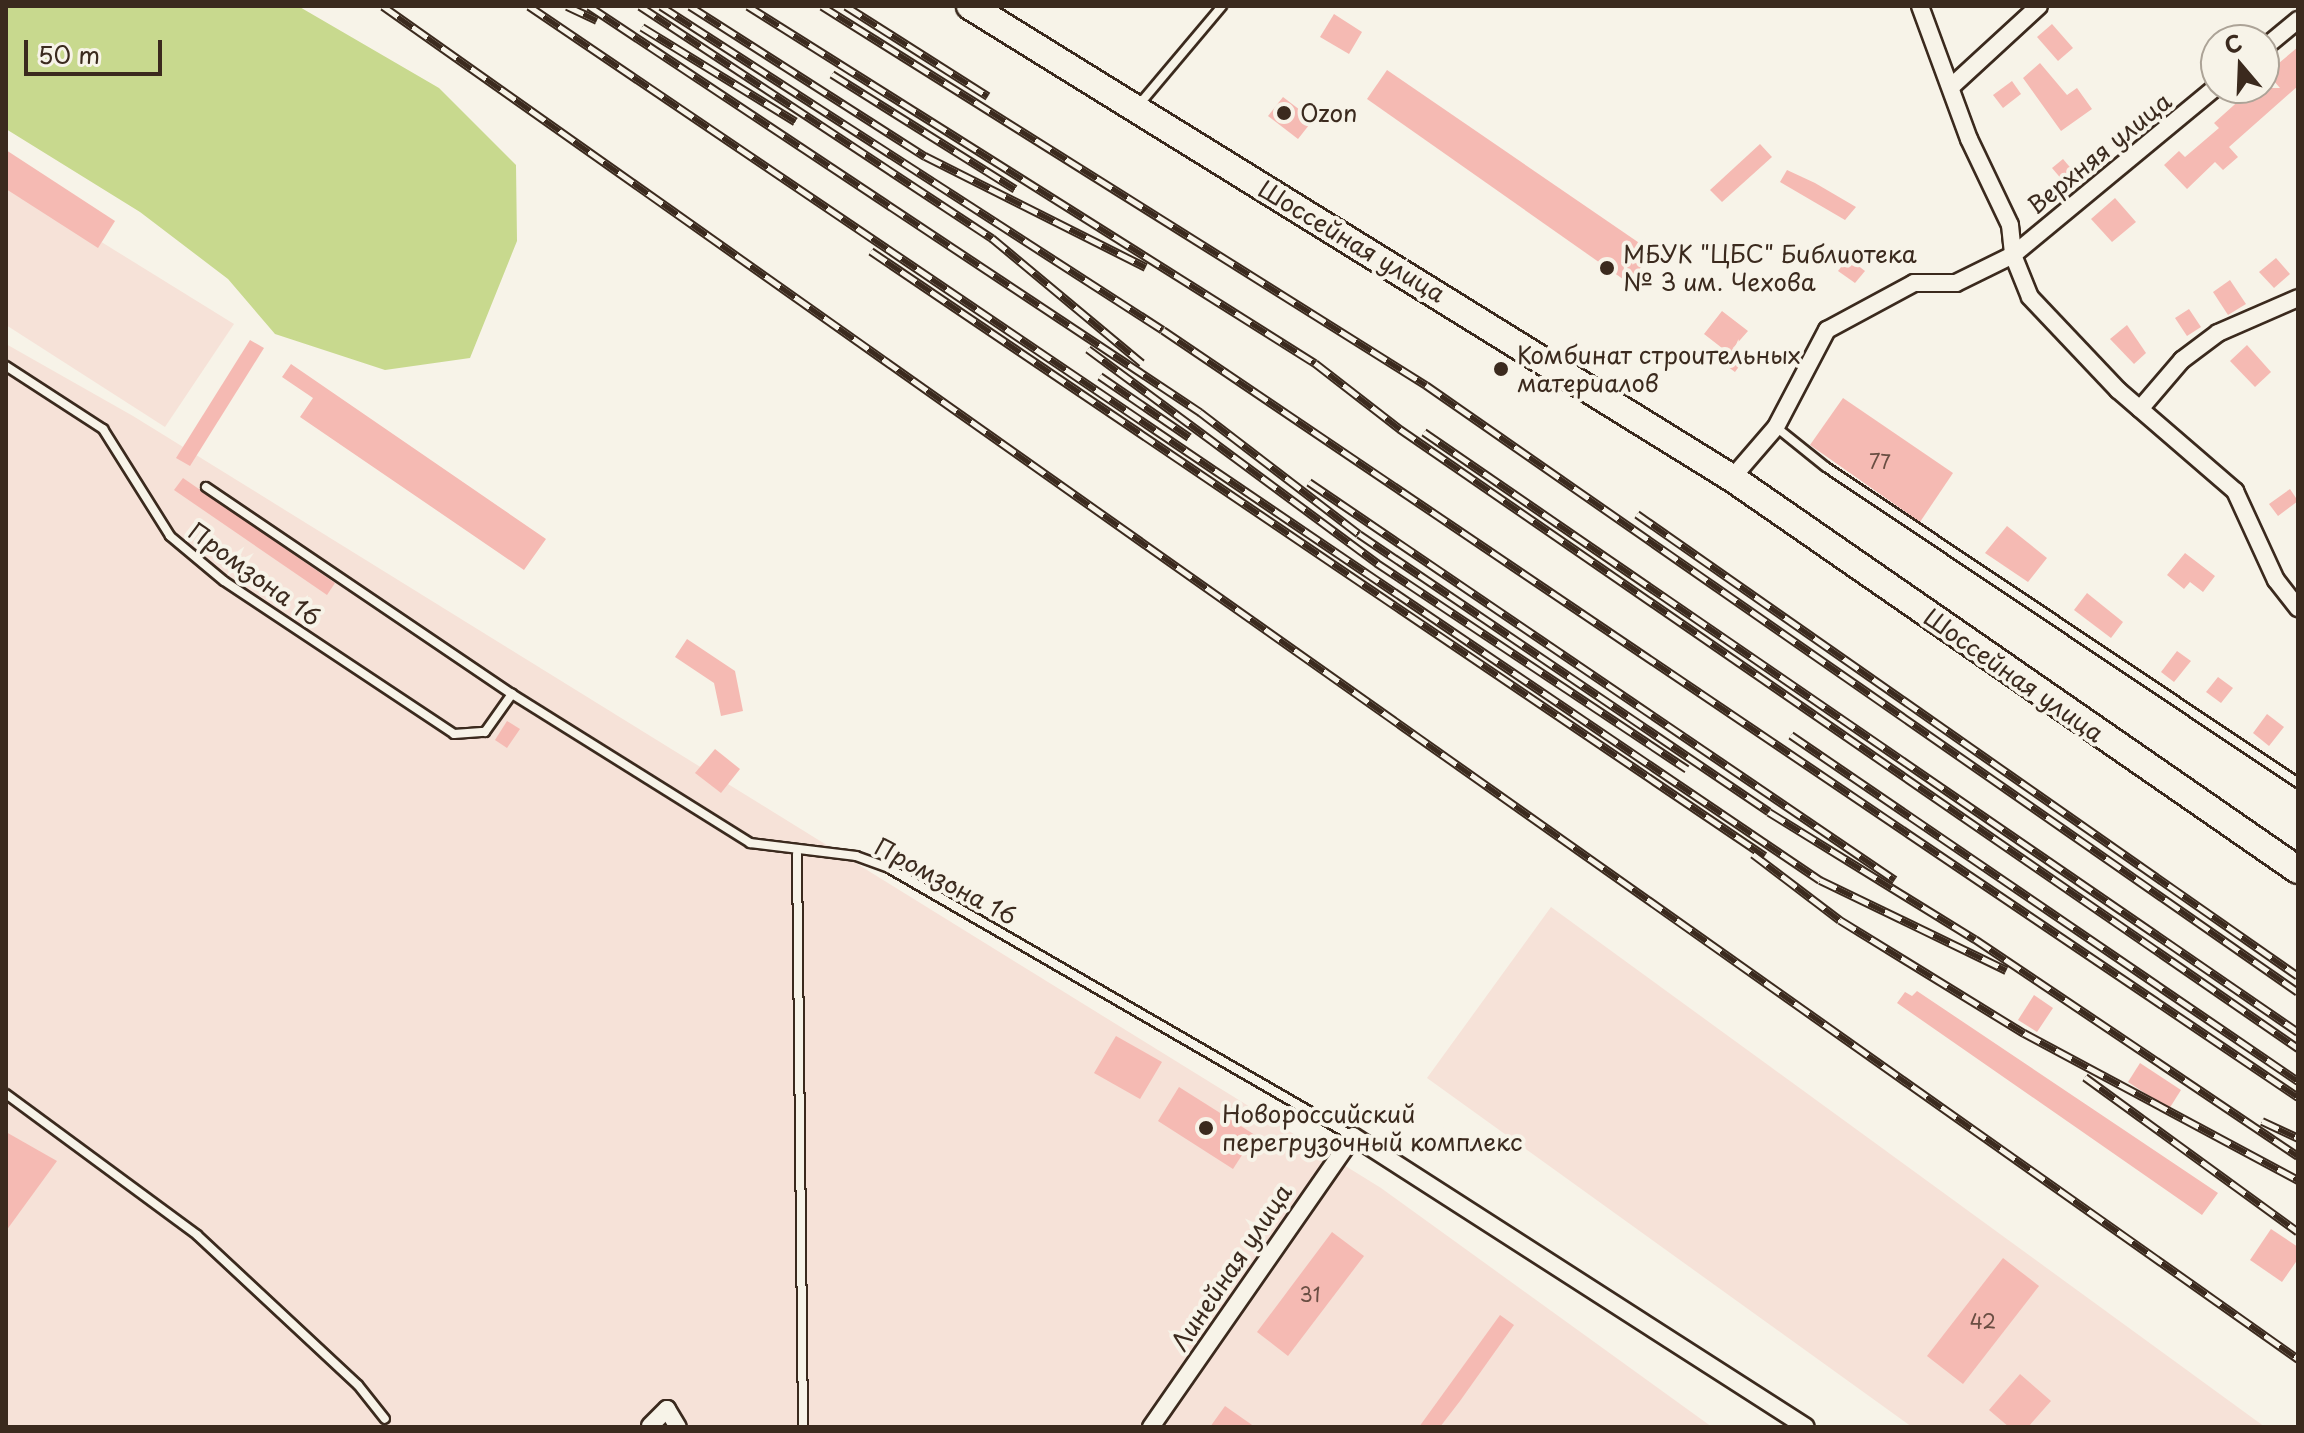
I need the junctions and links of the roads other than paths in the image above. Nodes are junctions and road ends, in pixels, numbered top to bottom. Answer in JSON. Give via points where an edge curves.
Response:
{"nodes":[{"id":1,"x":970,"y":6,"type":"edge"},
{"id":2,"x":1222,"y":6,"type":"edge"},
{"id":3,"x":1920,"y":6,"type":"edge"},
{"id":4,"x":2039,"y":6,"type":"edge"},
{"id":5,"x":2298,"y":20,"type":"edge"},
{"id":6,"x":2280,"y":35,"type":"edge"},
{"id":7,"x":1952,"y":86,"type":"junction"},
{"id":8,"x":2200,"y":100,"type":"edge"},
{"id":9,"x":1134,"y":111,"type":"junction"},
{"id":10,"x":2013,"y":255,"type":"junction"},
{"id":11,"x":2298,"y":298,"type":"edge"},
{"id":12,"x":6,"y":366,"type":"edge"},
{"id":13,"x":2140,"y":409,"type":"junction"},
{"id":14,"x":1776,"y":427,"type":"junction"},
{"id":15,"x":1732,"y":478,"type":"junction"},
{"id":16,"x":206,"y":487,"type":"dead end"},
{"id":17,"x":2298,"y":608,"type":"edge"},
{"id":18,"x":512,"y":694,"type":"junction"},
{"id":19,"x":2298,"y":783,"type":"edge"},
{"id":20,"x":797,"y":854,"type":"junction"},
{"id":21,"x":2298,"y":870,"type":"edge"},
{"id":22,"x":6,"y":1094,"type":"edge"},
{"id":23,"x":1353,"y":1136,"type":"junction"},
{"id":24,"x":385,"y":1419,"type":"dead end"},
{"id":25,"x":650,"y":1426,"type":"edge"},
{"id":26,"x":678,"y":1427,"type":"edge"},
{"id":27,"x":803,"y":1427,"type":"edge"},
{"id":28,"x":1151,"y":1427,"type":"edge"},
{"id":29,"x":1806,"y":1427,"type":"edge"}],
"edges":[{"from":1,"to":9,"type":"main road","name":"Шоссейная улица"},
{"from":2,"to":9,"type":"lane"},
{"from":3,"to":7,"type":"street"},
{"from":4,"to":7,"type":"street"},
{"from":5,"to":6,"type":"street"},
{"from":7,"to":10,"type":"street","via":[[1969,139],[2010,225]]},
{"from":8,"to":10,"type":"street","name":"Верхняя улица"},
{"from":9,"to":15,"type":"main road","name":"Шоссейная улица","via":[[1482,318]]},
{"from":10,"to":13,"type":"street","via":[[2030,297]]},
{"from":10,"to":14,"type":"street","via":[[1956,283],[1914,283],[1827,330]]},
{"from":11,"to":13,"type":"street","via":[[2218,333],[2182,360]]},
{"from":12,"to":18,"type":"lane","name":"Промзона 16","via":[[103,429],[170,536],[224,581],[454,734],[485,732]]},
{"from":13,"to":17,"type":"street","via":[[2235,491],[2276,580]]},
{"from":14,"to":15,"type":"street"},
{"from":14,"to":19,"type":"lane","via":[[1826,467]]},
{"from":15,"to":21,"type":"main road","name":"Шоссейная улица"},
{"from":16,"to":18,"type":"lane","name":"Промзона 16"},
{"from":18,"to":20,"type":"lane","name":"Промзона 16","via":[[750,843]]},
{"from":20,"to":23,"type":"lane","name":"Промзона 16","via":[[856,856],[887,867]]},
{"from":20,"to":27,"type":"lane"},
{"from":22,"to":24,"type":"lane","via":[[197,1235],[358,1385]]},
{"from":23,"to":28,"type":"street","name":"Линейная улица"},
{"from":23,"to":29,"type":"street"},
{"from":25,"to":26,"type":"street","via":[[667,1409]]}]}
